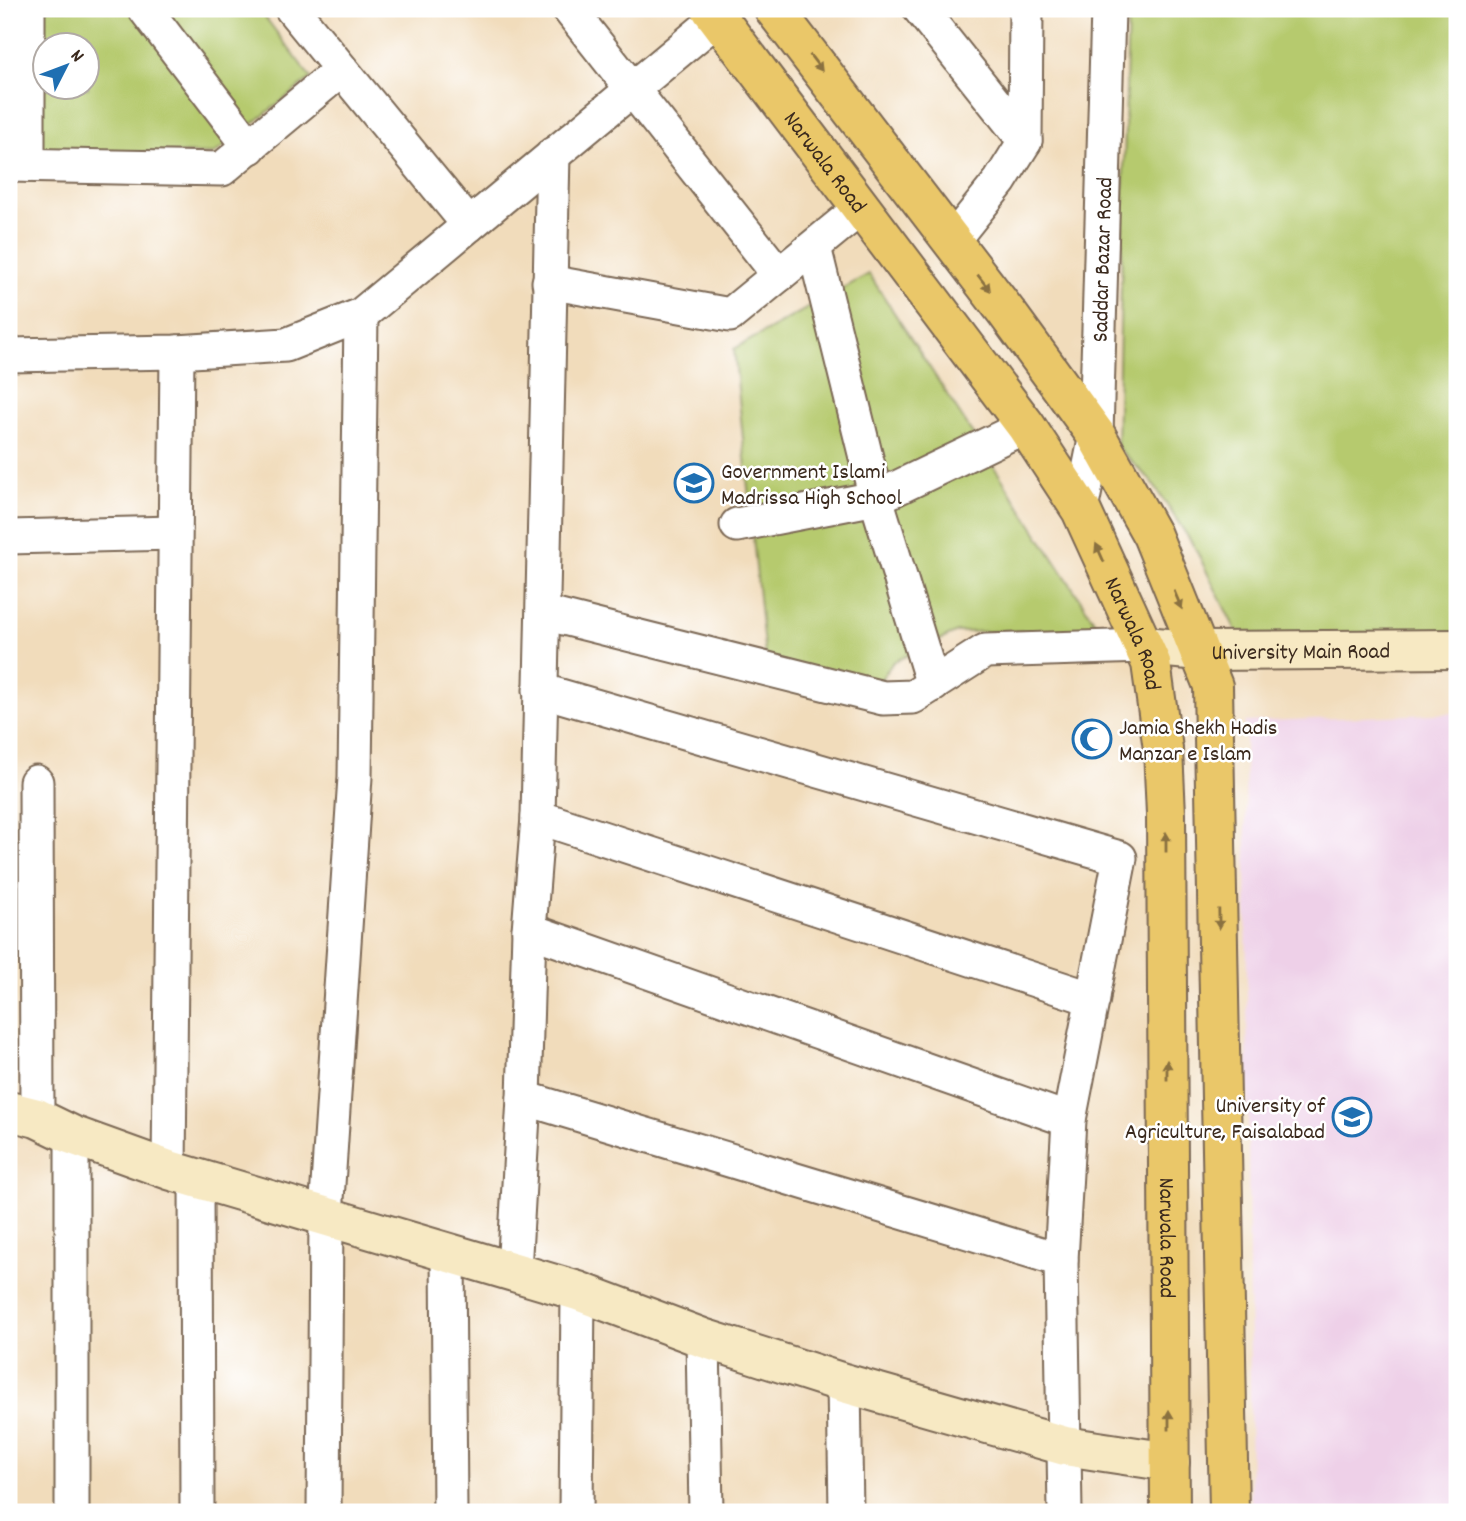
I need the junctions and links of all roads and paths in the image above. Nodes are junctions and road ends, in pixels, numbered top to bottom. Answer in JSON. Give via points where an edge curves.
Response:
{"nodes":[{"id":1,"x":28,"y":9,"type":"edge"},
{"id":2,"x":145,"y":9,"type":"edge"},
{"id":3,"x":292,"y":9,"type":"edge"},
{"id":4,"x":569,"y":9,"type":"edge"},
{"id":5,"x":774,"y":9,"type":"edge"},
{"id":6,"x":920,"y":9,"type":"edge"},
{"id":7,"x":1026,"y":9,"type":"edge"},
{"id":8,"x":1108,"y":9,"type":"edge"},
{"id":9,"x":715,"y":13,"type":"edge"},
{"id":10,"x":18,"y":62,"type":"edge"},
{"id":11,"x":341,"y":70,"type":"junction"},
{"id":12,"x":631,"y":88,"type":"junction"},
{"id":13,"x":1025,"y":141,"type":"junction"},
{"id":14,"x":250,"y":147,"type":"junction"},
{"id":15,"x":553,"y":154,"type":"junction"},
{"id":16,"x":18,"y":165,"type":"edge"},
{"id":17,"x":862,"y":206,"type":"junction"},
{"id":18,"x":469,"y":225,"type":"junction"},
{"id":19,"x":952,"y":241,"type":"junction"},
{"id":20,"x":814,"y":247,"type":"junction"},
{"id":21,"x":779,"y":275,"type":"junction"},
{"id":22,"x":549,"y":282,"type":"junction"},
{"id":23,"x":361,"y":315,"type":"junction"},
{"id":24,"x":177,"y":352,"type":"junction"},
{"id":25,"x":9,"y":355,"type":"edge"},
{"id":26,"x":1026,"y":426,"type":"junction"},
{"id":27,"x":1096,"y":435,"type":"junction"},
{"id":28,"x":876,"y":498,"type":"junction"},
{"id":29,"x":1080,"y":510,"type":"junction"},
{"id":30,"x":737,"y":525,"type":"dead end"},
{"id":31,"x":174,"y":533,"type":"junction"},
{"id":32,"x":9,"y":537,"type":"edge"},
{"id":33,"x":544,"y":613,"type":"junction"},
{"id":34,"x":1144,"y":646,"type":"junction"},
{"id":35,"x":1457,"y":649,"type":"edge"},
{"id":36,"x":1200,"y":651,"type":"junction"},
{"id":37,"x":933,"y":685,"type":"junction"},
{"id":38,"x":540,"y":690,"type":"junction"},
{"id":39,"x":36,"y":782,"type":"dead end"},
{"id":40,"x":538,"y":817,"type":"junction"},
{"id":41,"x":529,"y":930,"type":"junction"},
{"id":42,"x":1093,"y":999,"type":"junction"},
{"id":43,"x":524,"y":1098,"type":"junction"},
{"id":44,"x":23,"y":1114,"type":"edge"},
{"id":45,"x":1069,"y":1120,"type":"junction"},
{"id":46,"x":72,"y":1135,"type":"junction"},
{"id":47,"x":182,"y":1174,"type":"junction"},
{"id":48,"x":326,"y":1215,"type":"junction"},
{"id":49,"x":448,"y":1252,"type":"junction"},
{"id":50,"x":1061,"y":1260,"type":"junction"},
{"id":51,"x":514,"y":1272,"type":"junction"},
{"id":52,"x":578,"y":1291,"type":"junction"},
{"id":53,"x":704,"y":1338,"type":"junction"},
{"id":54,"x":844,"y":1383,"type":"junction"},
{"id":55,"x":1065,"y":1446,"type":"junction"},
{"id":56,"x":1170,"y":1462,"type":"junction"},
{"id":57,"x":72,"y":1512,"type":"edge"},
{"id":58,"x":197,"y":1512,"type":"edge"},
{"id":59,"x":324,"y":1512,"type":"edge"},
{"id":60,"x":450,"y":1512,"type":"edge"},
{"id":61,"x":576,"y":1512,"type":"edge"},
{"id":62,"x":706,"y":1512,"type":"edge"},
{"id":63,"x":846,"y":1512,"type":"edge"},
{"id":64,"x":1066,"y":1512,"type":"edge"},
{"id":65,"x":1170,"y":1512,"type":"edge"},
{"id":66,"x":1229,"y":1512,"type":"edge"}],
"edges":[{"from":1,"to":10,"type":"street"},
{"from":2,"to":14,"type":"street"},
{"from":3,"to":11,"type":"street"},
{"from":4,"to":12,"type":"street"},
{"from":5,"to":19,"type":"main road","one_way":true},
{"from":6,"to":13,"type":"street"},
{"from":7,"to":13,"type":"street"},
{"from":8,"to":27,"type":"street","name":"Saddar Bazar Road"},
{"from":9,"to":12,"type":"street"},
{"from":9,"to":17,"type":"main road","name":"Narwala Road"},
{"from":10,"to":16,"type":"street"},
{"from":11,"to":14,"type":"street"},
{"from":11,"to":18,"type":"street"},
{"from":12,"to":15,"type":"street"},
{"from":12,"to":21,"type":"street"},
{"from":13,"to":19,"type":"street"},
{"from":14,"to":16,"type":"street","via":[[222,169]]},
{"from":15,"to":18,"type":"street"},
{"from":15,"to":22,"type":"street"},
{"from":17,"to":20,"type":"street"},
{"from":17,"to":26,"type":"main road","name":"Narwala Road"},
{"from":18,"to":23,"type":"street"},
{"from":19,"to":27,"type":"main road","one_way":true},
{"from":20,"to":21,"type":"street"},
{"from":20,"to":28,"type":"street"},
{"from":21,"to":22,"type":"street","via":[[730,315]]},
{"from":22,"to":33,"type":"street"},
{"from":23,"to":24,"type":"street","via":[[286,345]]},
{"from":23,"to":48,"type":"street","via":[[355,777]]},
{"from":24,"to":25,"type":"street"},
{"from":24,"to":31,"type":"street"},
{"from":26,"to":28,"type":"street"},
{"from":26,"to":29,"type":"main road","name":"Narwala Road"},
{"from":27,"to":29,"type":"street","name":"Saddar Bazar Road"},
{"from":27,"to":36,"type":"main road","one_way":true,"via":[[1153,535]]},
{"from":28,"to":30,"type":"street"},
{"from":28,"to":37,"type":"street"},
{"from":34,"to":29,"type":"main road","name":"Narwala Road","one_way":true},
{"from":31,"to":32,"type":"street"},
{"from":31,"to":47,"type":"street"},
{"from":33,"to":37,"type":"street","via":[[883,698],[913,697]]},
{"from":33,"to":38,"type":"street"},
{"from":34,"to":36,"type":"street","name":"University Main Road"},
{"from":34,"to":37,"type":"street","via":[[985,650]]},
{"from":56,"to":34,"type":"main road","name":"Narwala Road","one_way":true,"via":[[1165,801],[1161,736]]},
{"from":35,"to":36,"type":"street","name":"University Main Road"},
{"from":36,"to":66,"type":"main road","one_way":true,"via":[[1213,686]]},
{"from":38,"to":40,"type":"street"},
{"from":38,"to":42,"type":"street","via":[[1120,858]]},
{"from":39,"to":44,"type":"street"},
{"from":40,"to":41,"type":"street"},
{"from":40,"to":42,"type":"street"},
{"from":41,"to":43,"type":"street"},
{"from":41,"to":45,"type":"street"},
{"from":42,"to":45,"type":"street"},
{"from":43,"to":50,"type":"street"},
{"from":43,"to":51,"type":"street"},
{"from":44,"to":46,"type":"street"},
{"from":45,"to":50,"type":"street"},
{"from":46,"to":47,"type":"street"},
{"from":46,"to":57,"type":"street"},
{"from":47,"to":48,"type":"street"},
{"from":47,"to":58,"type":"street"},
{"from":48,"to":49,"type":"street"},
{"from":48,"to":59,"type":"street"},
{"from":49,"to":51,"type":"street"},
{"from":49,"to":60,"type":"street"},
{"from":50,"to":55,"type":"street"},
{"from":51,"to":52,"type":"street"},
{"from":52,"to":53,"type":"street"},
{"from":52,"to":61,"type":"street"},
{"from":53,"to":54,"type":"street"},
{"from":53,"to":62,"type":"street"},
{"from":54,"to":55,"type":"street"},
{"from":54,"to":63,"type":"street"},
{"from":55,"to":56,"type":"street"},
{"from":55,"to":64,"type":"street"},
{"from":56,"to":65,"type":"main road","name":"Narwala Road"}]}
